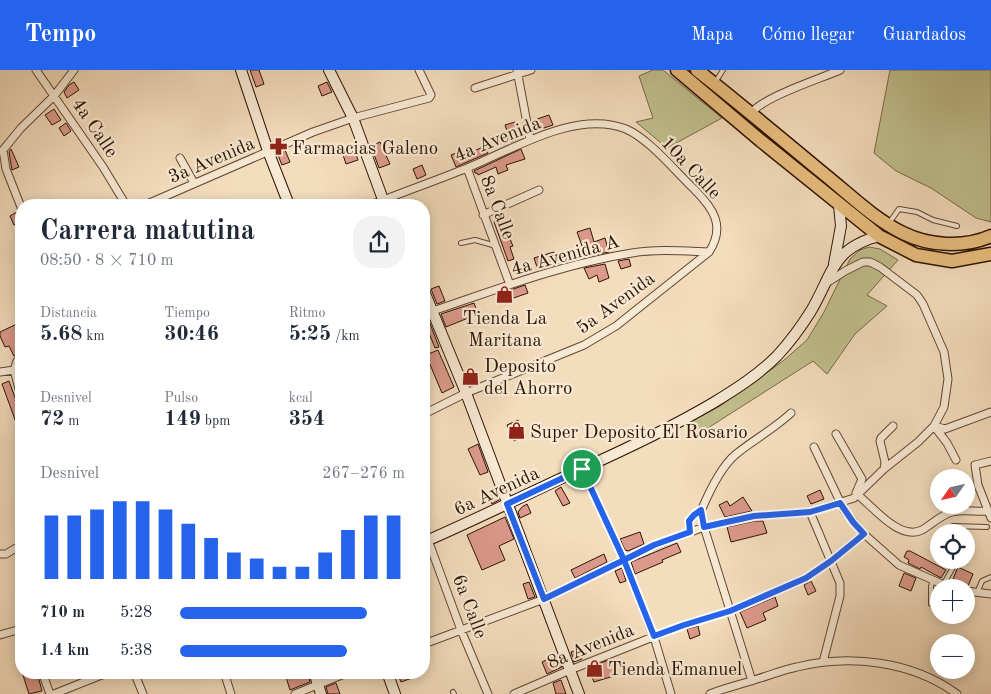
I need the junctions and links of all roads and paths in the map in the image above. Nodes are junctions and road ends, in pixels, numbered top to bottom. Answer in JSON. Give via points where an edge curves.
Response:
{"nodes":[{"id":1,"x":36,"y":70,"type":"edge"},
{"id":2,"x":74,"y":70,"type":"edge"},
{"id":3,"x":241,"y":70,"type":"edge"},
{"id":4,"x":329,"y":70,"type":"edge"},
{"id":5,"x":419,"y":70,"type":"edge"},
{"id":6,"x":531,"y":70,"type":"edge"},
{"id":7,"x":677,"y":70,"type":"edge"},
{"id":8,"x":723,"y":70,"type":"edge"},
{"id":9,"x":840,"y":70,"type":"edge"},
{"id":10,"x":517,"y":72,"type":"edge"},
{"id":11,"x":701,"y":72,"type":"edge"},
{"id":12,"x":714,"y":84,"type":"junction"},
{"id":13,"x":475,"y":88,"type":"dead end"},
{"id":14,"x":54,"y":96,"type":"junction"},
{"id":15,"x":750,"y":114,"type":"junction"},
{"id":16,"x":353,"y":118,"type":"junction"},
{"id":17,"x":611,"y":124,"type":"joint"},
{"id":18,"x":530,"y":139,"type":"junction"},
{"id":19,"x":268,"y":151,"type":"junction"},
{"id":20,"x":180,"y":158,"type":"dead end"},
{"id":21,"x":467,"y":168,"type":"junction"},
{"id":22,"x":194,"y":183,"type":"junction"},
{"id":23,"x":539,"y":190,"type":"dead end"},
{"id":24,"x":18,"y":199,"type":"edge"},
{"id":25,"x":121,"y":199,"type":"edge"},
{"id":26,"x":158,"y":199,"type":"edge"},
{"id":27,"x":287,"y":199,"type":"edge"},
{"id":28,"x":383,"y":199,"type":"edge"},
{"id":29,"x":393,"y":199,"type":"edge"},
{"id":30,"x":839,"y":205,"type":"junction"},
{"id":31,"x":483,"y":215,"type":"junction"},
{"id":32,"x":888,"y":225,"type":"junction"},
{"id":33,"x":958,"y":226,"type":"dead end"},
{"id":34,"x":879,"y":236,"type":"junction"},
{"id":35,"x":991,"y":236,"type":"edge"},
{"id":36,"x":461,"y":243,"type":"dead end"},
{"id":37,"x":496,"y":246,"type":"junction"},
{"id":38,"x":709,"y":252,"type":"junction"},
{"id":39,"x":991,"y":254,"type":"edge"},
{"id":40,"x":834,"y":265,"type":"junction"},
{"id":41,"x":825,"y":284,"type":"junction"},
{"id":42,"x":510,"y":285,"type":"junction"},
{"id":43,"x":430,"y":304,"type":"edge"},
{"id":44,"x":433,"y":311,"type":"junction"},
{"id":45,"x":14,"y":370,"type":"joint"},
{"id":46,"x":0,"y":372,"type":"edge"},
{"id":47,"x":15,"y":374,"type":"edge"},
{"id":48,"x":466,"y":393,"type":"junction"},
{"id":49,"x":430,"y":411,"type":"edge"},
{"id":50,"x":991,"y":412,"type":"edge"},
{"id":51,"x":790,"y":413,"type":"dead end"},
{"id":52,"x":893,"y":426,"type":"dead end"},
{"id":53,"x":934,"y":426,"type":"junction"},
{"id":54,"x":836,"y":434,"type":"dead end"},
{"id":55,"x":814,"y":447,"type":"dead end"},
{"id":56,"x":956,"y":460,"type":"dead end"},
{"id":57,"x":991,"y":461,"type":"edge"},
{"id":58,"x":582,"y":469,"type":"junction"},
{"id":59,"x":884,"y":469,"type":"junction"},
{"id":60,"x":856,"y":496,"type":"junction"},
{"id":61,"x":840,"y":503,"type":"junction"},
{"id":62,"x":507,"y":504,"type":"junction"},
{"id":63,"x":701,"y":510,"type":"junction"},
{"id":64,"x":987,"y":511,"type":"junction"},
{"id":65,"x":810,"y":512,"type":"junction"},
{"id":66,"x":991,"y":518,"type":"edge"},
{"id":67,"x":704,"y":527,"type":"junction"},
{"id":68,"x":975,"y":527,"type":"edge"},
{"id":69,"x":987,"y":527,"type":"dead end"},
{"id":70,"x":690,"y":532,"type":"junction"},
{"id":71,"x":864,"y":534,"type":"junction"},
{"id":72,"x":430,"y":539,"type":"edge"},
{"id":73,"x":15,"y":548,"type":"edge"},
{"id":74,"x":430,"y":551,"type":"edge"},
{"id":75,"x":3,"y":554,"type":"edge"},
{"id":76,"x":624,"y":560,"type":"junction"},
{"id":77,"x":831,"y":561,"type":"junction"},
{"id":78,"x":991,"y":577,"type":"edge"},
{"id":79,"x":930,"y":580,"type":"edge"},
{"id":80,"x":977,"y":593,"type":"joint"},
{"id":81,"x":991,"y":594,"type":"edge"},
{"id":82,"x":544,"y":599,"type":"junction"},
{"id":83,"x":730,"y":611,"type":"junction"},
{"id":84,"x":461,"y":630,"type":"junction"},
{"id":85,"x":15,"y":631,"type":"edge"},
{"id":86,"x":0,"y":635,"type":"edge"},
{"id":87,"x":654,"y":636,"type":"junction"},
{"id":88,"x":430,"y":642,"type":"edge"},
{"id":89,"x":823,"y":662,"type":"junction"},
{"id":90,"x":570,"y":670,"type":"junction"},
{"id":91,"x":45,"y":679,"type":"edge"},
{"id":92,"x":92,"y":679,"type":"edge"},
{"id":93,"x":137,"y":679,"type":"edge"},
{"id":94,"x":226,"y":679,"type":"edge"},
{"id":95,"x":338,"y":679,"type":"edge"},
{"id":96,"x":390,"y":679,"type":"edge"},
{"id":97,"x":752,"y":681,"type":"junction"},
{"id":98,"x":320,"y":690,"type":"edge"},
{"id":99,"x":50,"y":694,"type":"edge"},
{"id":100,"x":54,"y":694,"type":"edge"},
{"id":101,"x":143,"y":694,"type":"edge"},
{"id":102,"x":231,"y":694,"type":"edge"},
{"id":103,"x":295,"y":694,"type":"edge"},
{"id":104,"x":395,"y":694,"type":"edge"},
{"id":105,"x":488,"y":694,"type":"edge"},
{"id":106,"x":514,"y":694,"type":"edge"},
{"id":107,"x":579,"y":694,"type":"edge"},
{"id":108,"x":671,"y":694,"type":"edge"},
{"id":109,"x":710,"y":694,"type":"edge"},
{"id":110,"x":958,"y":694,"type":"edge"}],
"edges":[{"from":1,"to":14,"type":"street","name":"4a Calle"},
{"from":2,"to":14,"type":"street"},
{"from":3,"to":19,"type":"street"},
{"from":4,"to":16,"type":"street"},
{"from":5,"to":16,"type":"street","name":"3a Avenida","via":[[431,95],[426,99]]},
{"from":6,"to":10,"type":"street"},
{"from":7,"to":30,"type":"highway"},
{"from":8,"to":12,"type":"lane"},
{"from":9,"to":15,"type":"street","via":[[768,100]]},
{"from":10,"to":13,"type":"street"},
{"from":10,"to":18,"type":"street"},
{"from":11,"to":12,"type":"highway"},
{"from":12,"to":15,"type":"highway"},
{"from":14,"to":24,"type":"street","via":[[3,150],[2,156]]},
{"from":14,"to":25,"type":"street","name":"4a Calle"},
{"from":15,"to":32,"type":"highway"},
{"from":16,"to":19,"type":"street","name":"3a Avenida"},
{"from":16,"to":28,"type":"street"},
{"from":17,"to":18,"type":"street","name":"4a Avenida","via":[[580,126]]},
{"from":17,"to":38,"type":"street","name":"10a Calle","via":[[640,136],[704,200],[714,215],[718,230]]},
{"from":18,"to":21,"type":"street","name":"4a Avenida"},
{"from":19,"to":22,"type":"street","name":"3a Avenida"},
{"from":19,"to":27,"type":"street"},
{"from":20,"to":22,"type":"street"},
{"from":21,"to":29,"type":"street","name":"4a Avenida"},
{"from":21,"to":31,"type":"street","name":"8a Calle"},
{"from":22,"to":26,"type":"street","name":"3a Avenida"},
{"from":23,"to":31,"type":"street"},
{"from":30,"to":34,"type":"highway"},
{"from":30,"to":40,"type":"street","via":[[841,226]]},
{"from":31,"to":37,"type":"street","name":"8a Calle"},
{"from":32,"to":33,"type":"lane","via":[[899,209]]},
{"from":32,"to":35,"type":"highway","via":[[934,244],[952,245]]},
{"from":34,"to":39,"type":"highway","via":[[916,255],[952,261]]},
{"from":34,"to":40,"type":"street","via":[[856,244]]},
{"from":36,"to":37,"type":"lane","via":[[475,240]]},
{"from":37,"to":42,"type":"street","name":"8a Calle"},
{"from":38,"to":42,"type":"street","name":"4a Avenida A","via":[[632,253]]},
{"from":38,"to":48,"type":"street","name":"5a Avenida","via":[[616,326],[584,345]]},
{"from":40,"to":41,"type":"street","name":"6a Avenida"},
{"from":41,"to":53,"type":"street","via":[[863,262],[870,262],[917,295],[928,314],[947,365],[944,407]]},
{"from":41,"to":58,"type":"street","name":"6a Avenida","via":[[791,340],[749,381],[702,410]]},
{"from":42,"to":44,"type":"street","name":"4a Avenida A"},
{"from":43,"to":44,"type":"street"},
{"from":44,"to":48,"type":"street"},
{"from":45,"to":46,"type":"street"},
{"from":45,"to":47,"type":"street"},
{"from":48,"to":49,"type":"street","name":"5a Avenida"},
{"from":48,"to":62,"type":"street"},
{"from":50,"to":53,"type":"street","via":[[945,429]]},
{"from":51,"to":63,"type":"street","via":[[727,463]]},
{"from":52,"to":59,"type":"street","via":[[880,442]]},
{"from":53,"to":56,"type":"street"},
{"from":53,"to":59,"type":"street"},
{"from":54,"to":60,"type":"street","via":[[862,480]]},
{"from":55,"to":61,"type":"street"},
{"from":57,"to":64,"type":"street","via":[[975,465]]},
{"from":58,"to":62,"type":"street","name":"6a Avenida"},
{"from":58,"to":76,"type":"street"},
{"from":59,"to":60,"type":"street"},
{"from":60,"to":61,"type":"street"},
{"from":60,"to":64,"type":"street","via":[[896,528],[908,533],[915,533],[953,512]]},
{"from":61,"to":65,"type":"street"},
{"from":61,"to":71,"type":"street"},
{"from":62,"to":72,"type":"street","name":"6a Avenida"},
{"from":62,"to":82,"type":"street"},
{"from":63,"to":67,"type":"street"},
{"from":63,"to":70,"type":"street","via":[[689,521]]},
{"from":64,"to":66,"type":"street"},
{"from":65,"to":67,"type":"street","via":[[754,516]]},
{"from":65,"to":77,"type":"street"},
{"from":67,"to":70,"type":"street"},
{"from":67,"to":83,"type":"street"},
{"from":68,"to":69,"type":"lane"},
{"from":70,"to":76,"type":"street"},
{"from":71,"to":77,"type":"street","name":"8a Avenida"},
{"from":71,"to":79,"type":"street","via":[[899,565]]},
{"from":73,"to":75,"type":"street"},
{"from":74,"to":84,"type":"street","name":"6a Calle"},
{"from":76,"to":82,"type":"street"},
{"from":76,"to":87,"type":"street"},
{"from":77,"to":83,"type":"street","name":"8a Avenida","via":[[806,578]]},
{"from":77,"to":89,"type":"street","via":[[840,583],[840,596]]},
{"from":78,"to":80,"type":"lane","via":[[982,581]]},
{"from":80,"to":81,"type":"street"},
{"from":82,"to":84,"type":"street"},
{"from":82,"to":90,"type":"street"},
{"from":83,"to":87,"type":"street","name":"8a Avenida"},
{"from":83,"to":97,"type":"street"},
{"from":84,"to":88,"type":"street"},
{"from":84,"to":105,"type":"street","name":"6a Calle"},
{"from":85,"to":86,"type":"street"},
{"from":87,"to":90,"type":"street","name":"8a Avenida"},
{"from":87,"to":108,"type":"street"},
{"from":89,"to":97,"type":"street"},
{"from":89,"to":110,"type":"street","via":[[879,662],[916,672]]},
{"from":90,"to":106,"type":"street","name":"8a Avenida"},
{"from":90,"to":107,"type":"street"},
{"from":91,"to":99,"type":"street"},
{"from":92,"to":100,"type":"street"},
{"from":93,"to":101,"type":"street"},
{"from":94,"to":102,"type":"street"},
{"from":95,"to":98,"type":"street"},
{"from":96,"to":104,"type":"street"},
{"from":97,"to":109,"type":"street"},
{"from":98,"to":103,"type":"street"}]}
